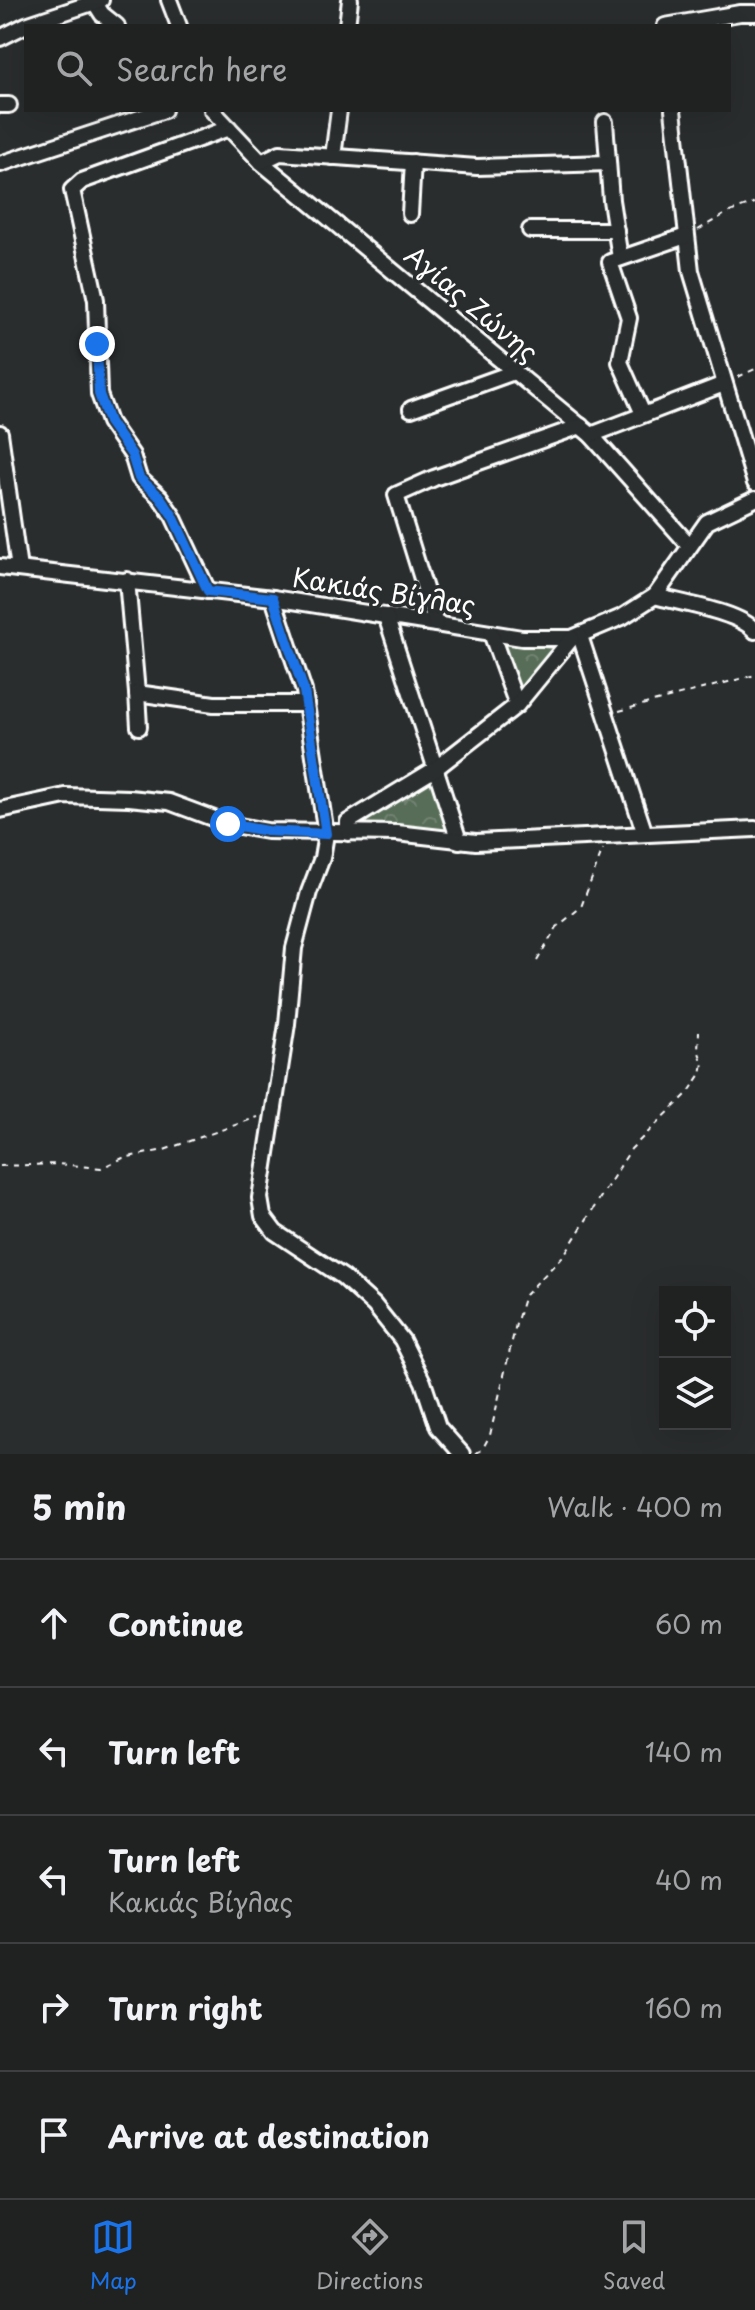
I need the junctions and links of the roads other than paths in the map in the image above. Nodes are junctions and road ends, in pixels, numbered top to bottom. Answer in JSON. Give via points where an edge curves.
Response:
{"nodes":[{"id":1,"x":169,"y":0,"type":"edge"},
{"id":2,"x":350,"y":0,"type":"edge"},
{"id":3,"x":96,"y":1,"type":"edge"},
{"id":4,"x":755,"y":13,"type":"edge"},
{"id":5,"x":29,"y":24,"type":"edge"},
{"id":6,"x":114,"y":24,"type":"edge"},
{"id":7,"x":178,"y":24,"type":"edge"},
{"id":8,"x":347,"y":24,"type":"edge"},
{"id":9,"x":676,"y":24,"type":"edge"},
{"id":10,"x":24,"y":26,"type":"edge"},
{"id":11,"x":0,"y":38,"type":"edge"},
{"id":12,"x":158,"y":112,"type":"edge"},
{"id":13,"x":214,"y":112,"type":"edge"},
{"id":14,"x":339,"y":112,"type":"edge"},
{"id":15,"x":673,"y":112,"type":"edge"},
{"id":16,"x":605,"y":122,"type":"dead end"},
{"id":17,"x":229,"y":128,"type":"junction"},
{"id":18,"x":333,"y":157,"type":"junction"},
{"id":19,"x":261,"y":162,"type":"junction"},
{"id":20,"x":413,"y":162,"type":"junction"},
{"id":21,"x":608,"y":163,"type":"junction"},
{"id":22,"x":0,"y":164,"type":"edge"},
{"id":23,"x":410,"y":214,"type":"dead end"},
{"id":24,"x":530,"y":230,"type":"dead end"},
{"id":25,"x":616,"y":230,"type":"junction"},
{"id":26,"x":686,"y":236,"type":"junction"},
{"id":27,"x":620,"y":258,"type":"junction"},
{"id":28,"x":514,"y":372,"type":"junction"},
{"id":29,"x":724,"y":384,"type":"junction"},
{"id":30,"x":411,"y":409,"type":"dead end"},
{"id":31,"x":643,"y":414,"type":"junction"},
{"id":32,"x":586,"y":430,"type":"junction"},
{"id":33,"x":0,"y":433,"type":"edge"},
{"id":34,"x":2,"y":458,"type":"edge"},
{"id":35,"x":755,"y":483,"type":"edge"},
{"id":36,"x":755,"y":499,"type":"edge"},
{"id":37,"x":689,"y":545,"type":"junction"},
{"id":38,"x":0,"y":567,"type":"edge"},
{"id":39,"x":19,"y":569,"type":"junction"},
{"id":40,"x":127,"y":580,"type":"junction"},
{"id":41,"x":208,"y":591,"type":"junction"},
{"id":42,"x":655,"y":596,"type":"junction"},
{"id":43,"x":273,"y":598,"type":"junction"},
{"id":44,"x":386,"y":616,"type":"junction"},
{"id":45,"x":436,"y":624,"type":"junction"},
{"id":46,"x":755,"y":631,"type":"edge"},
{"id":47,"x":491,"y":633,"type":"junction"},
{"id":48,"x":576,"y":637,"type":"junction"},
{"id":49,"x":137,"y":693,"type":"junction"},
{"id":50,"x":306,"y":704,"type":"junction"},
{"id":51,"x":517,"y":705,"type":"junction"},
{"id":52,"x":139,"y":727,"type":"dead end"},
{"id":53,"x":435,"y":769,"type":"junction"},
{"id":54,"x":0,"y":810,"type":"edge"},
{"id":55,"x":326,"y":828,"type":"junction"},
{"id":56,"x":348,"y":828,"type":"junction"},
{"id":57,"x":755,"y":829,"type":"edge"},
{"id":58,"x":645,"y":834,"type":"junction"},
{"id":59,"x":459,"y":841,"type":"junction"},
{"id":60,"x":462,"y":1454,"type":"edge"}],
"edges":[{"from":1,"to":7,"type":"street"},
{"from":2,"to":8,"type":"street"},
{"from":3,"to":5,"type":"street"},
{"from":3,"to":6,"type":"street"},
{"from":4,"to":9,"type":"street"},
{"from":10,"to":11,"type":"street"},
{"from":12,"to":22,"type":"street"},
{"from":13,"to":17,"type":"street","name":"Αγίας Ζώνης"},
{"from":14,"to":18,"type":"street"},
{"from":15,"to":26,"type":"street"},
{"from":16,"to":21,"type":"street"},
{"from":17,"to":19,"type":"street","name":"Αγίας Ζώνης"},
{"from":17,"to":41,"type":"street","via":[[82,181],[72,190],[96,300],[99,394],[139,478],[173,516]]},
{"from":18,"to":19,"type":"street","via":[[280,153]]},
{"from":18,"to":20,"type":"street"},
{"from":19,"to":28,"type":"street","name":"Αγίας Ζώνης"},
{"from":20,"to":21,"type":"street","via":[[477,167]]},
{"from":20,"to":23,"type":"street"},
{"from":21,"to":25,"type":"street"},
{"from":24,"to":25,"type":"street"},
{"from":25,"to":27,"type":"street"},
{"from":26,"to":27,"type":"street"},
{"from":26,"to":29,"type":"street"},
{"from":27,"to":31,"type":"street","via":[[610,262],[629,318],[620,362]]},
{"from":28,"to":30,"type":"street"},
{"from":28,"to":32,"type":"street","name":"Αγίας Ζώνης"},
{"from":29,"to":31,"type":"street"},
{"from":29,"to":35,"type":"street"},
{"from":31,"to":32,"type":"street"},
{"from":32,"to":37,"type":"street","name":"Αγίας Ζώνης"},
{"from":32,"to":45,"type":"street","via":[[396,495]]},
{"from":33,"to":34,"type":"street"},
{"from":34,"to":39,"type":"street"},
{"from":36,"to":37,"type":"street","via":[[707,522]]},
{"from":37,"to":42,"type":"street"},
{"from":38,"to":39,"type":"street","name":"Κακιάς Βίγλας"},
{"from":39,"to":40,"type":"street","name":"Κακιάς Βίγλας"},
{"from":40,"to":41,"type":"street","name":"Κακιάς Βίγλας"},
{"from":40,"to":49,"type":"street"},
{"from":41,"to":43,"type":"street","name":"Κακιάς Βίγλας"},
{"from":42,"to":46,"type":"street","via":[[738,619]]},
{"from":42,"to":48,"type":"street","name":"Κακιάς Βίγλας"},
{"from":43,"to":44,"type":"street","name":"Κακιάς Βίγλας"},
{"from":43,"to":50,"type":"street"},
{"from":44,"to":45,"type":"street","name":"Κακιάς Βίγλας"},
{"from":44,"to":53,"type":"street"},
{"from":45,"to":47,"type":"street","name":"Κακιάς Βίγλας"},
{"from":47,"to":48,"type":"street","name":"Κακιάς Βίγλας","via":[[537,640]]},
{"from":47,"to":51,"type":"street"},
{"from":48,"to":51,"type":"street"},
{"from":48,"to":58,"type":"street"},
{"from":49,"to":50,"type":"street","via":[[214,704]]},
{"from":49,"to":52,"type":"street"},
{"from":50,"to":55,"type":"street"},
{"from":51,"to":53,"type":"street"},
{"from":53,"to":56,"type":"street"},
{"from":53,"to":59,"type":"street"},
{"from":54,"to":55,"type":"street","via":[[65,796],[129,798],[169,802],[228,824],[267,831]]},
{"from":55,"to":56,"type":"street"},
{"from":55,"to":60,"type":"street","via":[[294,948],[261,1187],[263,1216],[275,1232],[343,1277],[374,1305],[402,1340],[438,1427]]},
{"from":56,"to":59,"type":"street"},
{"from":57,"to":58,"type":"street"},
{"from":58,"to":59,"type":"street"}]}
